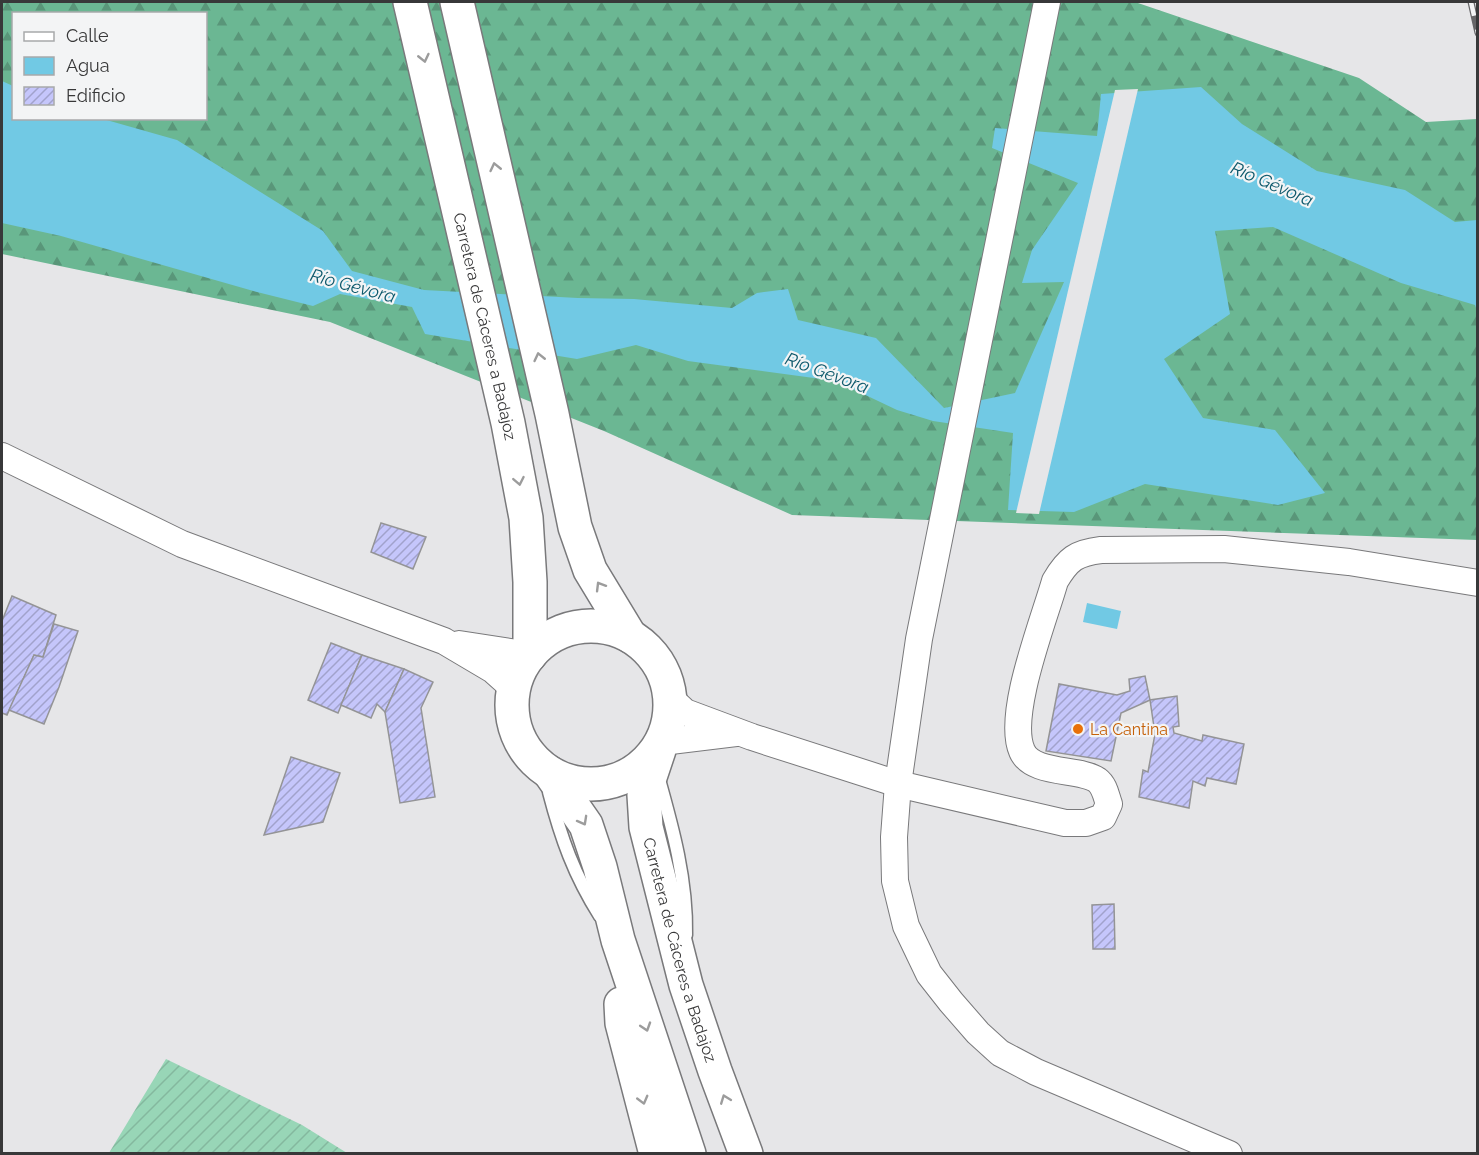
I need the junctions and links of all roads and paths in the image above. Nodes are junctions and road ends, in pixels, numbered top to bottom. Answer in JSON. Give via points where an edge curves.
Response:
{"nodes":[{"id":1,"x":410,"y":2,"type":"edge"},
{"id":2,"x":457,"y":2,"type":"edge"},
{"id":3,"x":1047,"y":2,"type":"edge"},
{"id":4,"x":2,"y":456,"type":"edge"},
{"id":5,"x":1478,"y":583,"type":"edge"},
{"id":6,"x":630,"y":636,"type":"junction"},
{"id":7,"x":444,"y":641,"type":"junction"},
{"id":8,"x":530,"y":655,"type":"junction"},
{"id":9,"x":512,"y":687,"type":"junction"},
{"id":10,"x":670,"y":698,"type":"junction"},
{"id":11,"x":740,"y":732,"type":"junction"},
{"id":12,"x":658,"y":753,"type":"junction"},
{"id":13,"x":546,"y":770,"type":"junction"},
{"id":14,"x":898,"y":784,"type":"junction"},
{"id":15,"x":618,"y":942,"type":"junction"},
{"id":16,"x":656,"y":1154,"type":"edge"},
{"id":17,"x":689,"y":1154,"type":"edge"},
{"id":18,"x":746,"y":1154,"type":"edge"},
{"id":19,"x":1229,"y":1154,"type":"edge"}],
"edges":[{"from":1,"to":8,"type":"highway","name":"Carretera de Cáceres a Badajoz","one_way":true,"via":[[508,423],[526,518]]},
{"from":6,"to":2,"type":"highway","one_way":true,"via":[[590,570],[575,527]]},
{"from":3,"to":14,"type":"street","via":[[919,639]]},
{"from":4,"to":7,"type":"street","via":[[182,544]]},
{"from":5,"to":14,"type":"street","via":[[1349,562],[1224,549],[1086,552],[1074,556],[1055,581],[1019,701],[1018,740],[1022,753],[1034,763],[1096,779],[1109,804],[1103,817],[1086,823],[1065,823]]},
{"from":6,"to":8,"type":"highway","via":[[610,627],[577,627],[546,640]]},
{"from":6,"to":10,"type":"highway","via":[[651,652],[664,673]]},
{"from":7,"to":8,"type":"street"},
{"from":7,"to":9,"type":"street","via":[[493,670]]},
{"from":8,"to":9,"type":"highway"},
{"from":9,"to":13,"type":"highway","via":[[516,732],[529,755]]},
{"from":10,"to":11,"type":"street","via":[[686,712]]},
{"from":10,"to":12,"type":"highway","via":[[670,722]]},
{"from":11,"to":12,"type":"street"},
{"from":11,"to":14,"type":"street"},
{"from":12,"to":13,"type":"highway","via":[[625,778],[600,785],[574,783]]},
{"from":18,"to":12,"type":"highway","name":"Carretera de Cáceres a Badajoz","one_way":true,"via":[[686,985],[646,827],[644,795]]},
{"from":13,"to":15,"type":"highway","via":[[586,825]]},
{"from":14,"to":19,"type":"street","via":[[895,881],[906,926],[929,974],[971,1026],[1000,1053],[1036,1072]]},
{"from":15,"to":16,"type":"highway","one_way":true,"via":[[622,1023]]},
{"from":15,"to":17,"type":"highway","one_way":true}]}
